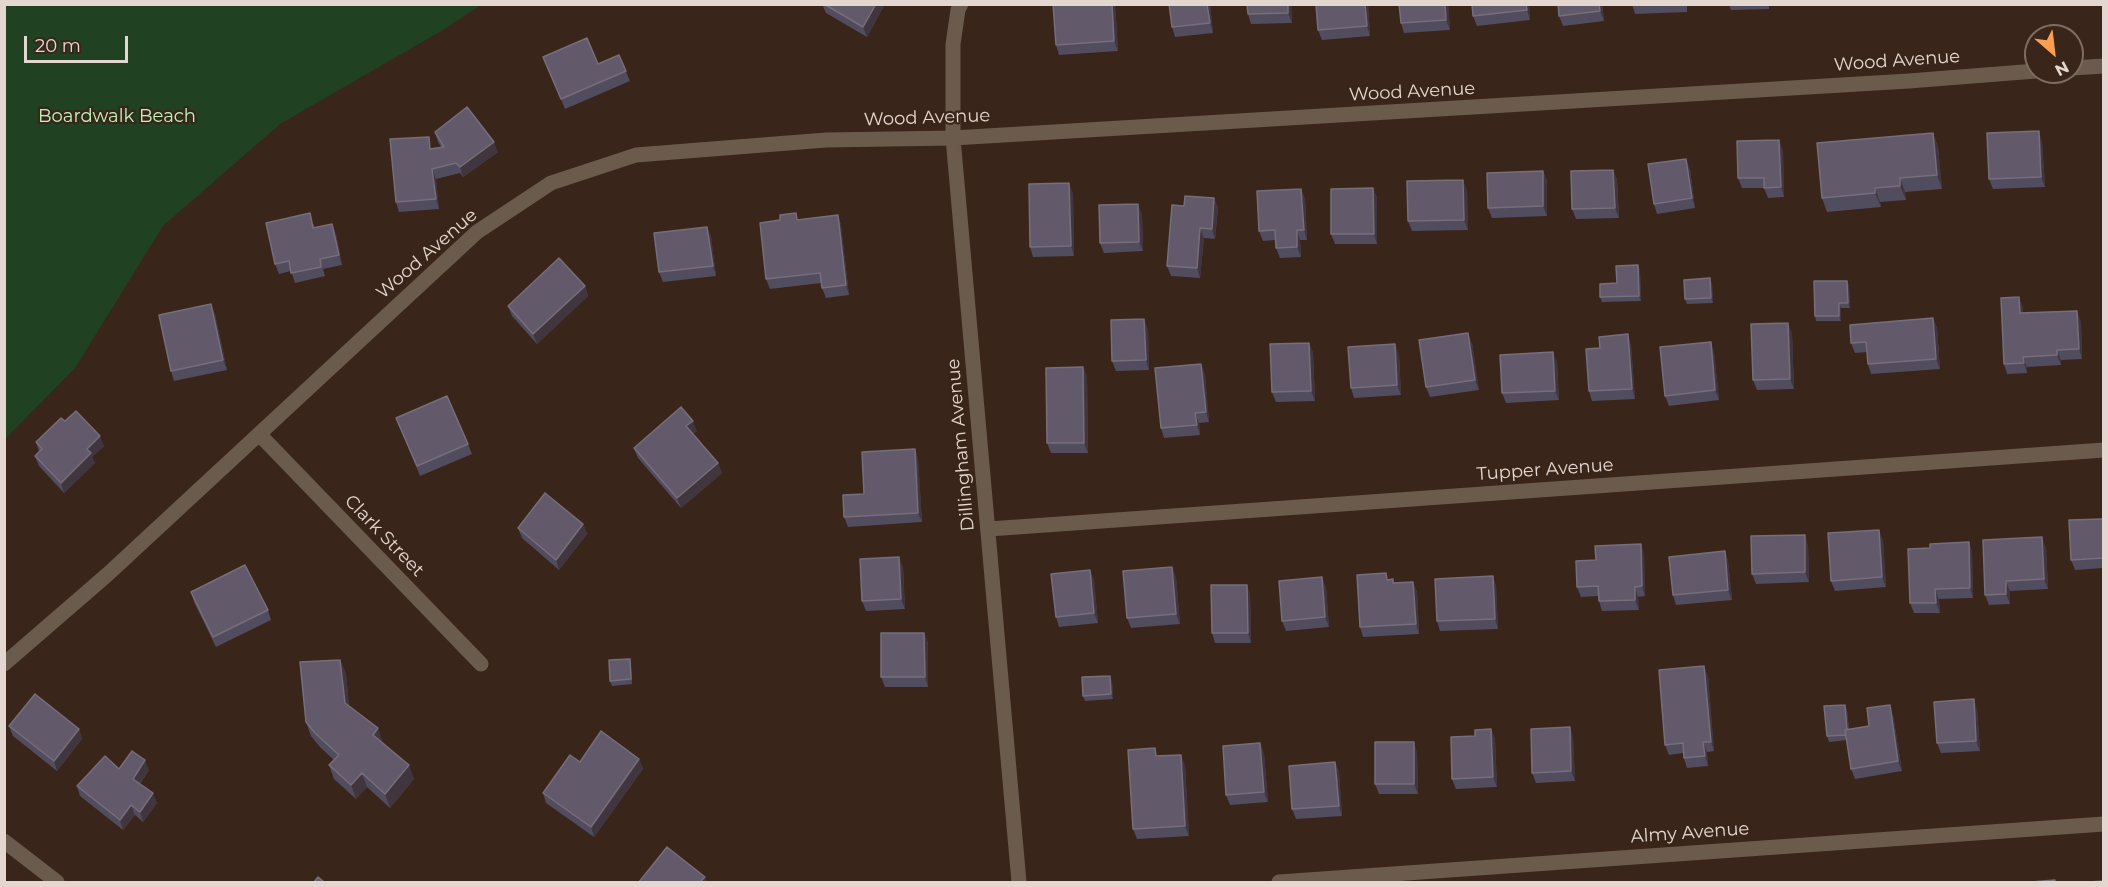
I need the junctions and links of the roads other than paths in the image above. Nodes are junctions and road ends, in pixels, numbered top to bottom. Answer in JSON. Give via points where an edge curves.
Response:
{"nodes":[{"id":1,"x":961,"y":4,"type":"edge"},
{"id":2,"x":2103,"y":66,"type":"edge"},
{"id":3,"x":2084,"y":67,"type":"edge"},
{"id":4,"x":2024,"y":72,"type":"edge"},
{"id":5,"x":953,"y":138,"type":"junction"},
{"id":6,"x":259,"y":434,"type":"junction"},
{"id":7,"x":2103,"y":450,"type":"edge"},
{"id":8,"x":989,"y":529,"type":"junction"},
{"id":9,"x":4,"y":663,"type":"edge"},
{"id":10,"x":481,"y":664,"type":"dead end"},
{"id":11,"x":2103,"y":824,"type":"edge"},
{"id":12,"x":4,"y":841,"type":"edge"},
{"id":13,"x":57,"y":882,"type":"edge"},
{"id":14,"x":1019,"y":882,"type":"edge"},
{"id":15,"x":1279,"y":882,"type":"edge"}],
"edges":[{"from":1,"to":5,"type":"street","name":"Dillingham Avenue","via":[[953,44]]},
{"from":2,"to":3,"type":"street"},
{"from":4,"to":5,"type":"street","name":"Wood Avenue"},
{"from":5,"to":6,"type":"street","name":"Wood Avenue","via":[[826,140],[636,156],[551,183],[477,232]]},
{"from":5,"to":8,"type":"street","name":"Dillingham Avenue"},
{"from":6,"to":9,"type":"street","name":"Wood Avenue","via":[[108,574]]},
{"from":6,"to":10,"type":"street","name":"Clark Street"},
{"from":7,"to":8,"type":"street","name":"Tupper Avenue"},
{"from":8,"to":14,"type":"street","name":"Dillingham Avenue"},
{"from":11,"to":15,"type":"street","name":"Almy Avenue"},
{"from":12,"to":13,"type":"street"}]}
